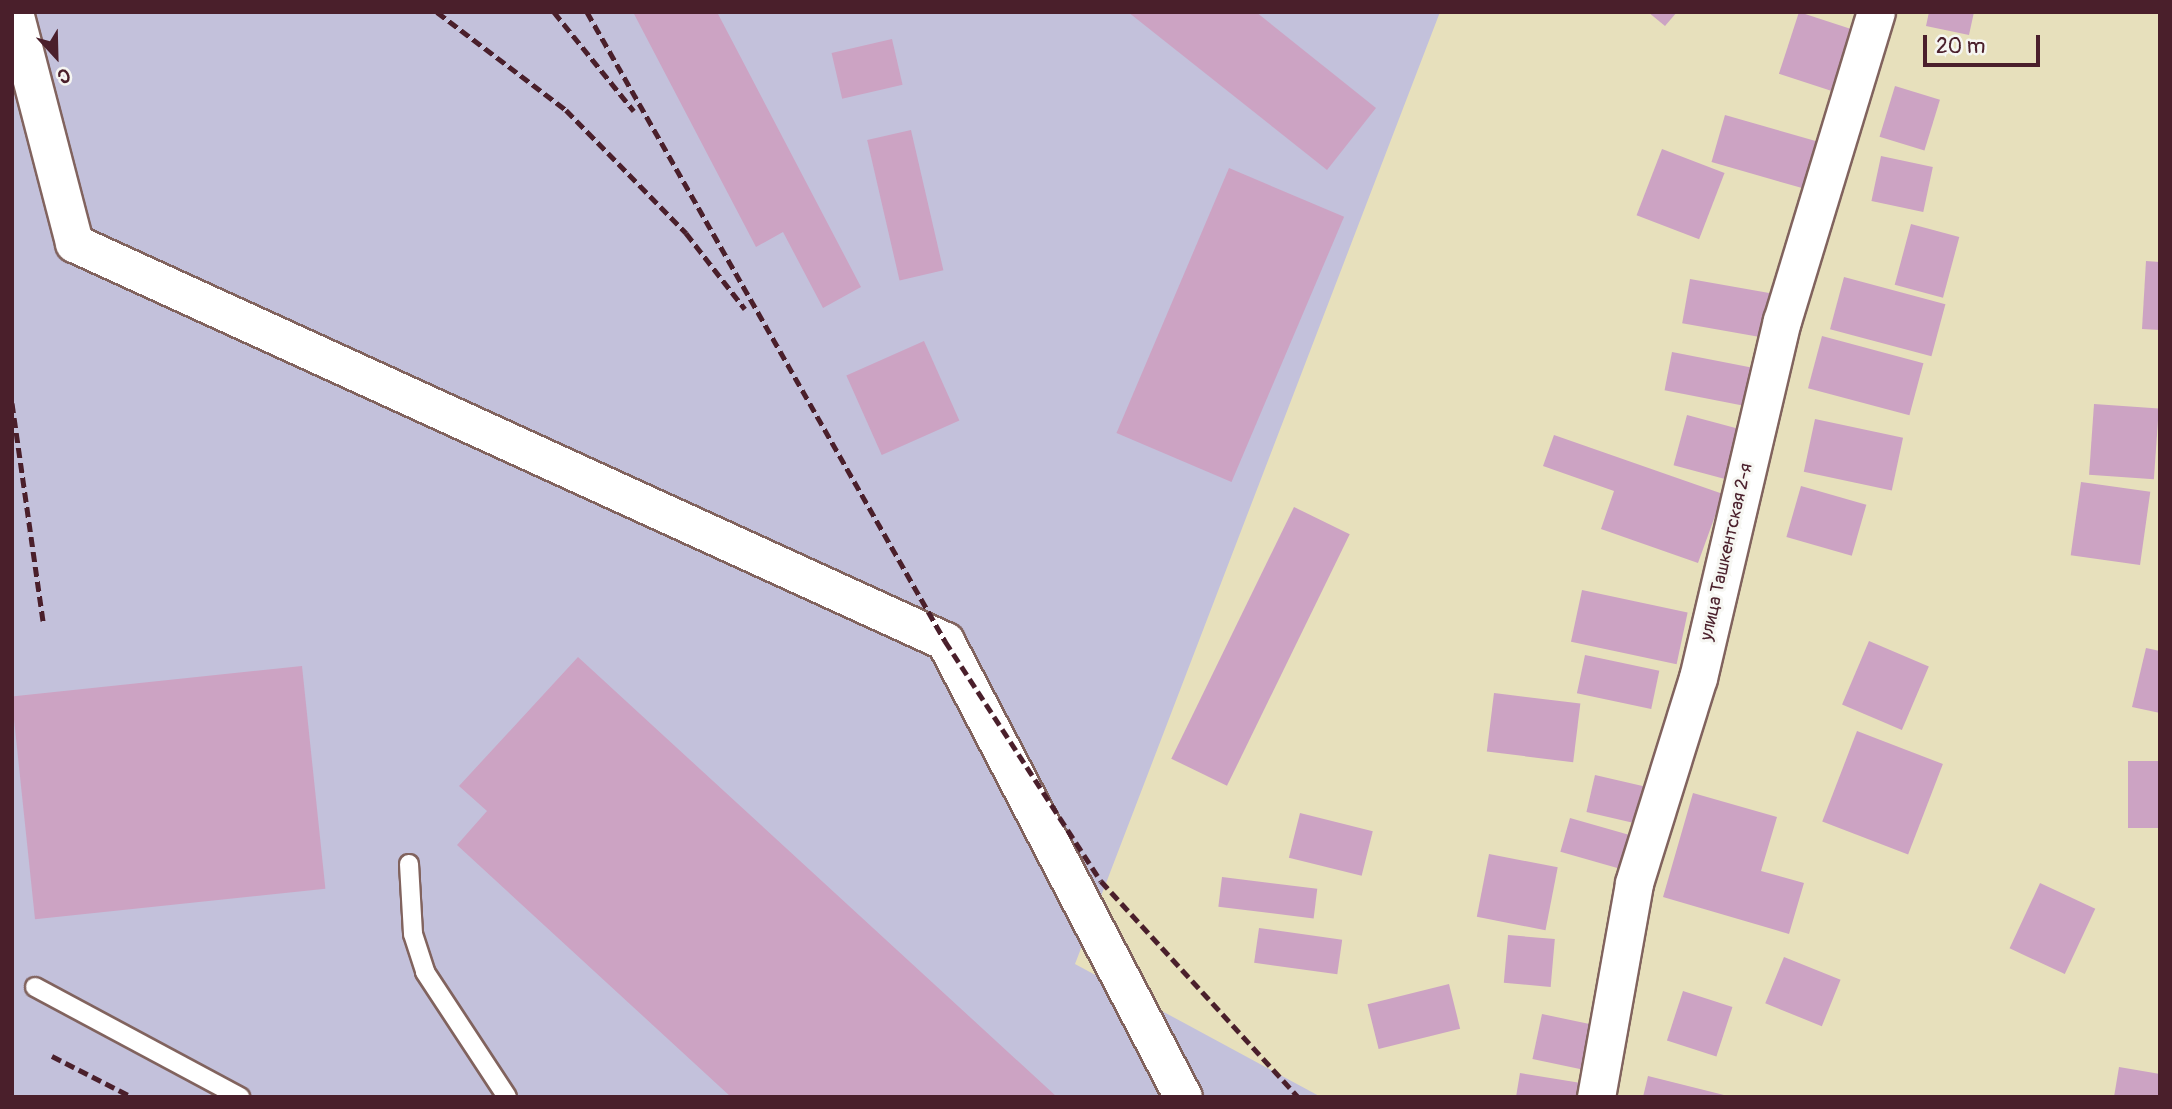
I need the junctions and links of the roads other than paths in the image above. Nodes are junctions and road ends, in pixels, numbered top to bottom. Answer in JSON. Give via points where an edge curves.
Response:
{"nodes":[{"id":1,"x":13,"y":12,"type":"edge"},
{"id":2,"x":1877,"y":12,"type":"edge"},
{"id":3,"x":409,"y":864,"type":"dead end"},
{"id":4,"x":35,"y":987,"type":"dead end"},
{"id":5,"x":240,"y":1097,"type":"edge"},
{"id":6,"x":507,"y":1097,"type":"edge"},
{"id":7,"x":1183,"y":1097,"type":"edge"},
{"id":8,"x":1596,"y":1097,"type":"edge"}],
"edges":[{"from":1,"to":7,"type":"street","via":[[74,243],[945,641]]},
{"from":2,"to":8,"type":"street","name":"улица Ташкентская 2-я","via":[[1782,321],[1698,678],[1634,883]]},
{"from":3,"to":6,"type":"lane","via":[[413,934],[425,972]]},
{"from":4,"to":5,"type":"lane"}]}
